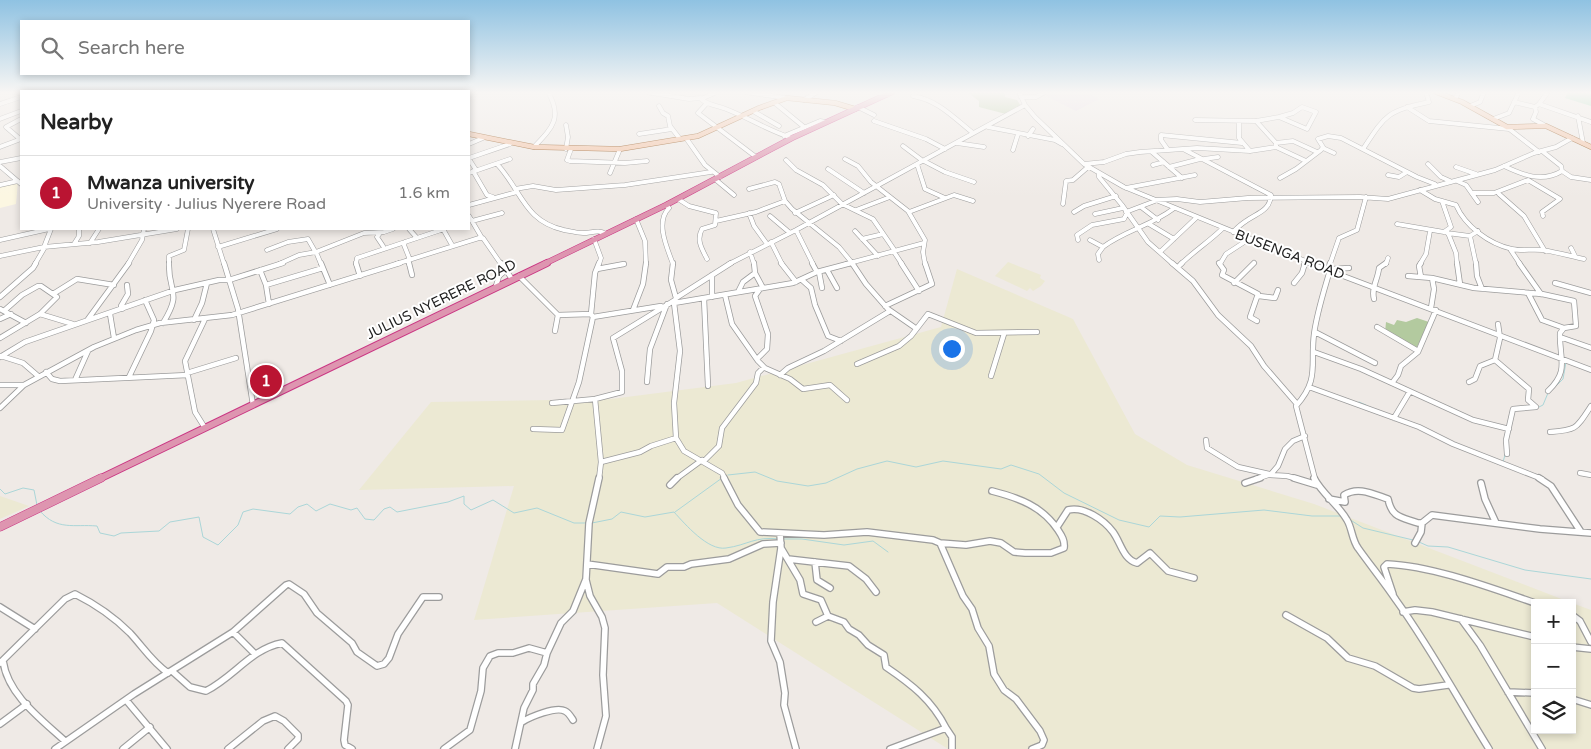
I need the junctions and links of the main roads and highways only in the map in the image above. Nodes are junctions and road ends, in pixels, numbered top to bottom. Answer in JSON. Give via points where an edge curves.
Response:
{"nodes":[{"id":1,"x":720,"y":127,"type":"edge"},
{"id":2,"x":815,"y":127,"type":"edge"},
{"id":3,"x":1506,"y":127,"type":"edge"},
{"id":4,"x":1526,"y":127,"type":"edge"},
{"id":5,"x":1548,"y":127,"type":"edge"},
{"id":6,"x":470,"y":134,"type":"edge"},
{"id":7,"x":1591,"y":147,"type":"edge"},
{"id":8,"x":0,"y":527,"type":"edge"}],
"edges":[{"from":1,"to":6,"type":"main road","via":[[686,138],[620,149],[534,147]]},
{"from":2,"to":8,"type":"highway","name":"JULIUS NYERERE ROAD","via":[[636,220]]},
{"from":3,"to":4,"type":"main road"},
{"from":5,"to":7,"type":"main road"}]}
